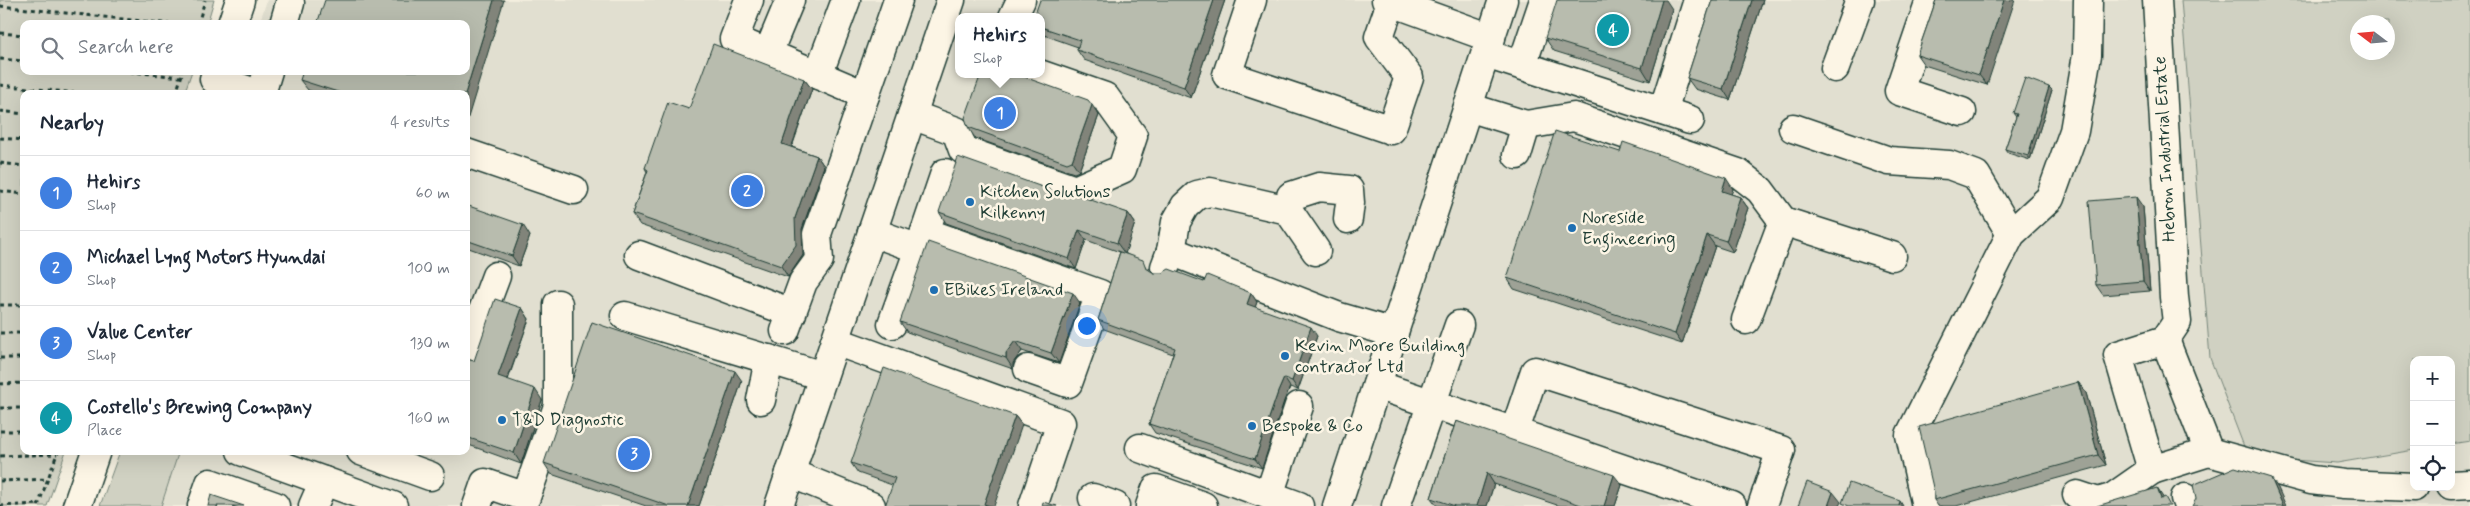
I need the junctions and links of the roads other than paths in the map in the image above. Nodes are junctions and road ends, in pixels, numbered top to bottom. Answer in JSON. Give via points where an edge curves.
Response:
{"nodes":[{"id":1,"x":240,"y":0,"type":"edge"},
{"id":2,"x":750,"y":0,"type":"edge"},
{"id":3,"x":790,"y":0,"type":"edge"},
{"id":4,"x":846,"y":0,"type":"edge"},
{"id":5,"x":898,"y":0,"type":"edge"},
{"id":6,"x":951,"y":0,"type":"edge"},
{"id":7,"x":1021,"y":0,"type":"edge"},
{"id":8,"x":1252,"y":0,"type":"edge"},
{"id":9,"x":1503,"y":0,"type":"edge"},
{"id":10,"x":1544,"y":0,"type":"edge"},
{"id":11,"x":1698,"y":0,"type":"edge"},
{"id":12,"x":1860,"y":0,"type":"edge"},
{"id":13,"x":1930,"y":0,"type":"edge"},
{"id":14,"x":2088,"y":0,"type":"edge"},
{"id":15,"x":2157,"y":0,"type":"edge"},
{"id":16,"x":1388,"y":1,"type":"edge"},
{"id":17,"x":1015,"y":13,"type":"edge"},
{"id":18,"x":233,"y":20,"type":"edge"},
{"id":19,"x":949,"y":42,"type":"edge"},
{"id":20,"x":1488,"y":46,"type":"junction"},
{"id":21,"x":768,"y":53,"type":"junction"},
{"id":22,"x":1522,"y":66,"type":"junction"},
{"id":23,"x":1835,"y":68,"type":"dead end"},
{"id":24,"x":267,"y":75,"type":"edge"},
{"id":25,"x":818,"y":75,"type":"junction"},
{"id":26,"x":1045,"y":76,"type":"edge"},
{"id":27,"x":214,"y":81,"type":"edge"},
{"id":28,"x":246,"y":90,"type":"edge"},
{"id":29,"x":261,"y":90,"type":"edge"},
{"id":30,"x":865,"y":95,"type":"junction"},
{"id":31,"x":1468,"y":107,"type":"junction"},
{"id":32,"x":1663,"y":110,"type":"junction"},
{"id":33,"x":1962,"y":112,"type":"dead end"},
{"id":34,"x":912,"y":115,"type":"junction"},
{"id":35,"x":1690,"y":120,"type":"dead end"},
{"id":36,"x":1526,"y":126,"type":"junction"},
{"id":37,"x":1793,"y":128,"type":"dead end"},
{"id":38,"x":470,"y":154,"type":"edge"},
{"id":39,"x":1517,"y":155,"type":"dead end"},
{"id":40,"x":945,"y":173,"type":"dead end"},
{"id":41,"x":574,"y":190,"type":"dead end"},
{"id":42,"x":1288,"y":210,"type":"junction"},
{"id":43,"x":1348,"y":219,"type":"dead end"},
{"id":44,"x":1783,"y":221,"type":"junction"},
{"id":45,"x":872,"y":232,"type":"junction"},
{"id":46,"x":2011,"y":234,"type":"junction"},
{"id":47,"x":922,"y":240,"type":"junction"},
{"id":48,"x":1316,"y":251,"type":"dead end"},
{"id":49,"x":639,"y":255,"type":"dead end"},
{"id":50,"x":1892,"y":256,"type":"dead end"},
{"id":51,"x":819,"y":260,"type":"junction"},
{"id":52,"x":858,"y":275,"type":"junction"},
{"id":53,"x":496,"y":276,"type":"dead end"},
{"id":54,"x":558,"y":304,"type":"dead end"},
{"id":55,"x":625,"y":316,"type":"dead end"},
{"id":56,"x":1746,"y":320,"type":"dead end"},
{"id":57,"x":892,"y":324,"type":"dead end"},
{"id":58,"x":1459,"y":325,"type":"dead end"},
{"id":59,"x":1394,"y":333,"type":"junction"},
{"id":60,"x":835,"y":340,"type":"junction"},
{"id":61,"x":2165,"y":340,"type":"junction"},
{"id":62,"x":470,"y":345,"type":"edge"},
{"id":63,"x":769,"y":359,"type":"junction"},
{"id":64,"x":1028,"y":369,"type":"dead end"},
{"id":65,"x":823,"y":376,"type":"junction"},
{"id":66,"x":1377,"y":385,"type":"junction"},
{"id":67,"x":761,"y":400,"type":"dead end"},
{"id":68,"x":1431,"y":404,"type":"junction"},
{"id":69,"x":1299,"y":406,"type":"dead end"},
{"id":70,"x":1514,"y":433,"type":"junction"},
{"id":71,"x":1140,"y":448,"type":"dead end"},
{"id":72,"x":2208,"y":452,"type":"junction"},
{"id":73,"x":95,"y":455,"type":"edge"},
{"id":74,"x":265,"y":455,"type":"edge"},
{"id":75,"x":372,"y":455,"type":"edge"},
{"id":76,"x":289,"y":459,"type":"edge"},
{"id":77,"x":2152,"y":470,"type":"junction"},
{"id":78,"x":790,"y":473,"type":"junction"},
{"id":79,"x":430,"y":476,"type":"dead end"},
{"id":80,"x":324,"y":481,"type":"junction"},
{"id":81,"x":2470,"y":484,"type":"edge"},
{"id":82,"x":2455,"y":485,"type":"edge"},
{"id":83,"x":2410,"y":487,"type":"edge"},
{"id":84,"x":2417,"y":491,"type":"edge"},
{"id":85,"x":1268,"y":495,"type":"junction"},
{"id":86,"x":2077,"y":495,"type":"dead end"},
{"id":87,"x":1690,"y":500,"type":"edge"},
{"id":88,"x":77,"y":506,"type":"edge"},
{"id":89,"x":202,"y":506,"type":"edge"},
{"id":90,"x":275,"y":506,"type":"edge"},
{"id":91,"x":313,"y":506,"type":"edge"},
{"id":92,"x":393,"y":506,"type":"edge"},
{"id":93,"x":477,"y":506,"type":"edge"},
{"id":94,"x":779,"y":506,"type":"edge"},
{"id":95,"x":871,"y":506,"type":"edge"},
{"id":96,"x":1033,"y":506,"type":"edge"},
{"id":97,"x":1150,"y":506,"type":"edge"},
{"id":98,"x":1203,"y":506,"type":"edge"},
{"id":99,"x":1299,"y":506,"type":"edge"},
{"id":100,"x":1338,"y":506,"type":"edge"},
{"id":101,"x":1396,"y":506,"type":"edge"},
{"id":102,"x":1732,"y":506,"type":"edge"},
{"id":103,"x":1762,"y":506,"type":"edge"},
{"id":104,"x":1926,"y":506,"type":"edge"},
{"id":105,"x":2423,"y":506,"type":"edge"}],
"edges":[{"from":1,"to":18,"type":"street"},
{"from":2,"to":21,"type":"street","via":[[734,38]]},
{"from":3,"to":21,"type":"street"},
{"from":4,"to":25,"type":"street"},
{"from":5,"to":30,"type":"street"},
{"from":6,"to":19,"type":"street"},
{"from":7,"to":17,"type":"street"},
{"from":8,"to":16,"type":"street","via":[[1227,75],[1391,130],[1409,77],[1378,37]]},
{"from":9,"to":20,"type":"street"},
{"from":10,"to":22,"type":"street"},
{"from":11,"to":32,"type":"street"},
{"from":12,"to":23,"type":"street"},
{"from":13,"to":33,"type":"street","via":[[1899,91]]},
{"from":14,"to":46,"type":"street","via":[[2087,55],[2074,131],[2050,198]]},
{"from":15,"to":61,"type":"street","name":"Hebron Industrial Estate","via":[[2177,322]]},
{"from":16,"to":20,"type":"street"},
{"from":19,"to":34,"type":"street"},
{"from":20,"to":22,"type":"street"},
{"from":20,"to":31,"type":"street"},
{"from":21,"to":25,"type":"street"},
{"from":22,"to":32,"type":"street"},
{"from":24,"to":29,"type":"street"},
{"from":25,"to":30,"type":"street"},
{"from":26,"to":34,"type":"street","via":[[1105,97],[1133,136],[1122,169],[1075,190],[963,150],[956,131]]},
{"from":27,"to":28,"type":"street"},
{"from":30,"to":51,"type":"street","via":[[817,234]]},
{"from":31,"to":36,"type":"street"},
{"from":31,"to":59,"type":"street"},
{"from":32,"to":35,"type":"street"},
{"from":34,"to":45,"type":"street"},
{"from":36,"to":39,"type":"street"},
{"from":36,"to":44,"type":"street","via":[[1574,117],[1738,173],[1760,190]]},
{"from":37,"to":46,"type":"street","via":[[1889,161],[1949,166],[1976,175]]},
{"from":38,"to":41,"type":"street"},
{"from":40,"to":47,"type":"street"},
{"from":42,"to":43,"type":"street","via":[[1291,196],[1319,187],[1348,190]]},
{"from":42,"to":48,"type":"street"},
{"from":42,"to":59,"type":"street","via":[[1210,192],[1197,195],[1185,206],[1176,222],[1168,259]]},
{"from":44,"to":50,"type":"street"},
{"from":44,"to":56,"type":"street"},
{"from":45,"to":47,"type":"street"},
{"from":45,"to":52,"type":"street"},
{"from":46,"to":104,"type":"street","via":[[1910,435]]},
{"from":47,"to":57,"type":"street"},
{"from":47,"to":64,"type":"street","via":[[1100,294],[1068,383]]},
{"from":49,"to":51,"type":"street","via":[[789,322],[803,282]]},
{"from":51,"to":52,"type":"street"},
{"from":52,"to":60,"type":"street"},
{"from":53,"to":62,"type":"street"},
{"from":54,"to":93,"type":"street","via":[[558,406],[526,497],[485,483]]},
{"from":55,"to":63,"type":"street"},
{"from":58,"to":68,"type":"street"},
{"from":59,"to":66,"type":"street"},
{"from":60,"to":65,"type":"street"},
{"from":60,"to":96,"type":"street","via":[[1061,423]]},
{"from":61,"to":72,"type":"street"},
{"from":61,"to":77,"type":"street","via":[[2118,355]]},
{"from":63,"to":65,"type":"street"},
{"from":63,"to":67,"type":"street"},
{"from":65,"to":78,"type":"street"},
{"from":66,"to":68,"type":"street"},
{"from":66,"to":100,"type":"street"},
{"from":68,"to":70,"type":"street"},
{"from":68,"to":101,"type":"street"},
{"from":69,"to":85,"type":"street"},
{"from":70,"to":87,"type":"street"},
{"from":70,"to":103,"type":"street","via":[[1535,370],[1781,450]]},
{"from":71,"to":85,"type":"street"},
{"from":72,"to":77,"type":"street"},
{"from":72,"to":83,"type":"street","via":[[2311,480]]},
{"from":73,"to":88,"type":"street"},
{"from":74,"to":76,"type":"street"},
{"from":75,"to":79,"type":"street"},
{"from":76,"to":80,"type":"street"},
{"from":77,"to":86,"type":"street","via":[[2112,498],[2098,502]]},
{"from":78,"to":94,"type":"street"},
{"from":78,"to":95,"type":"street"},
{"from":80,"to":91,"type":"street"},
{"from":80,"to":92,"type":"street"},
{"from":81,"to":82,"type":"street"},
{"from":84,"to":105,"type":"street"},
{"from":85,"to":99,"type":"street"},
{"from":87,"to":102,"type":"street"},
{"from":89,"to":90,"type":"street","via":[[210,483]]},
{"from":97,"to":98,"type":"street","via":[[1156,489]]}]}
